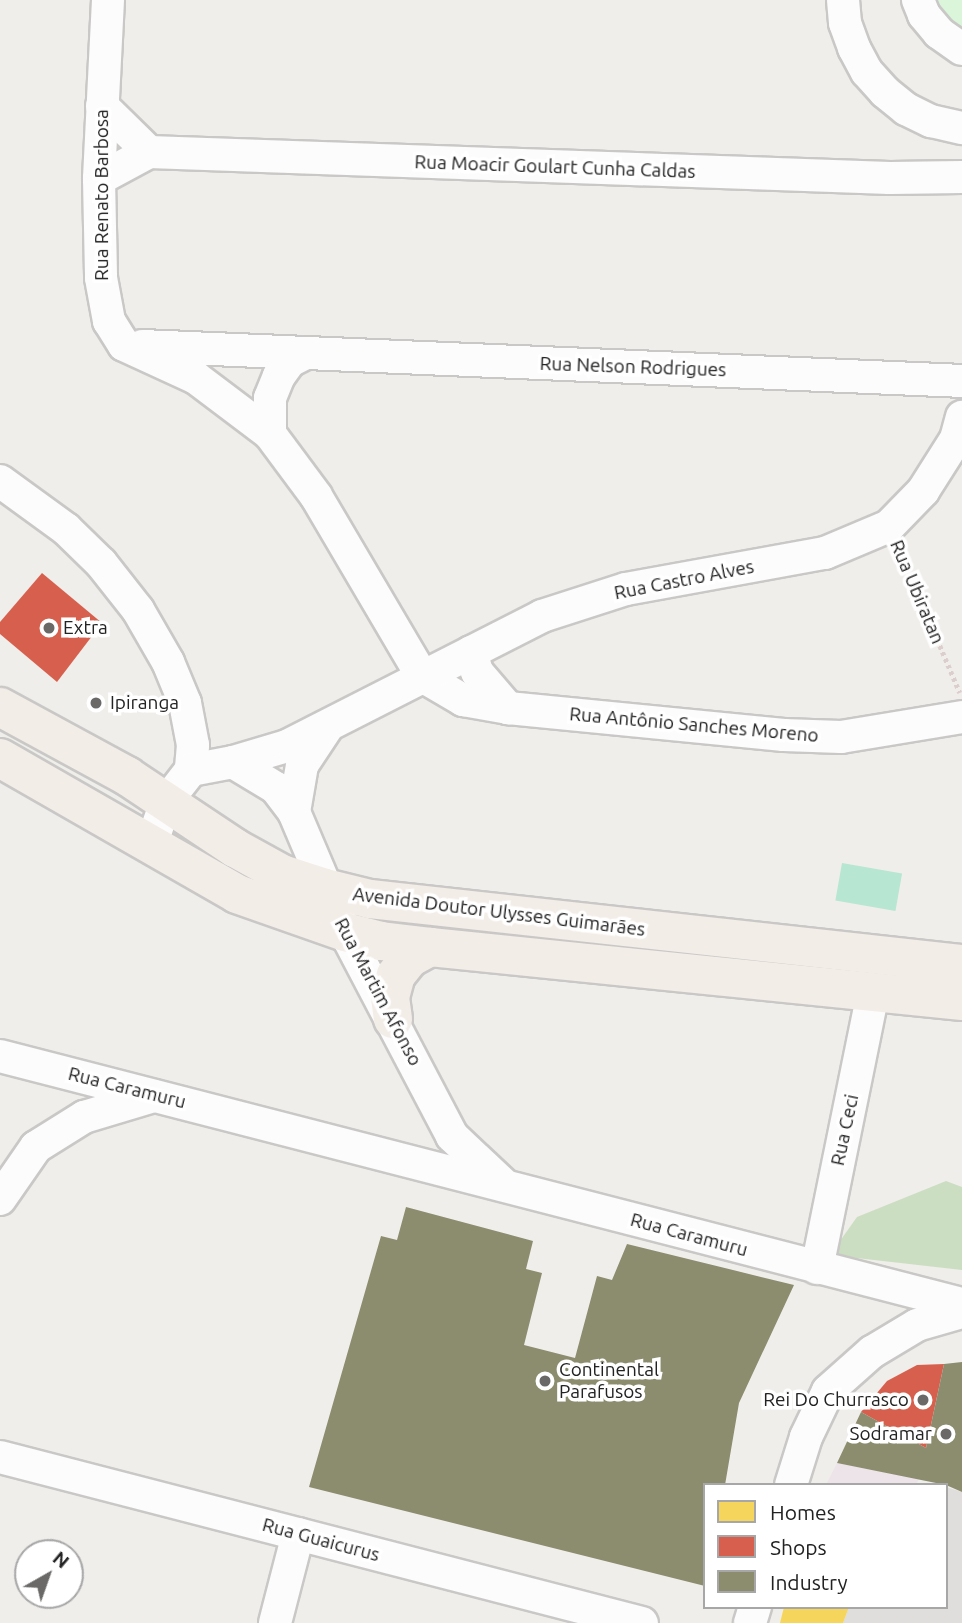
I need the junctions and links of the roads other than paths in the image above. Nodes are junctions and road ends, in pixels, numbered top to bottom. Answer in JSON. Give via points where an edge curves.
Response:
{"nodes":[{"id":1,"x":108,"y":0,"type":"edge"},
{"id":2,"x":843,"y":0,"type":"edge"},
{"id":3,"x":918,"y":0,"type":"edge"},
{"id":4,"x":960,"y":51,"type":"edge"},
{"id":5,"x":103,"y":106,"type":"junction"},
{"id":6,"x":962,"y":128,"type":"edge"},
{"id":7,"x":149,"y":152,"type":"junction"},
{"id":8,"x":962,"y":177,"type":"edge"},
{"id":9,"x":99,"y":180,"type":"junction"},
{"id":10,"x":124,"y":345,"type":"junction"},
{"id":11,"x":304,"y":354,"type":"junction"},
{"id":12,"x":962,"y":381,"type":"edge"},
{"id":13,"x":962,"y":417,"type":"edge"},
{"id":14,"x":270,"y":434,"type":"junction"},
{"id":15,"x":0,"y":481,"type":"edge"},
{"id":16,"x":471,"y":652,"type":"junction"},
{"id":17,"x":422,"y":677,"type":"junction"},
{"id":18,"x":0,"y":707,"type":"edge"},
{"id":19,"x":508,"y":708,"type":"junction"},
{"id":20,"x":962,"y":717,"type":"edge"},
{"id":21,"x":327,"y":728,"type":"junction"},
{"id":22,"x":0,"y":758,"type":"edge"},
{"id":23,"x":233,"y":762,"type":"junction"},
{"id":24,"x":191,"y":770,"type":"junction"},
{"id":25,"x":166,"y":802,"type":"junction"},
{"id":26,"x":294,"y":812,"type":"junction"},
{"id":27,"x":150,"y":845,"type":"junction"},
{"id":28,"x":325,"y":888,"type":"junction"},
{"id":29,"x":345,"y":932,"type":"junction"},
{"id":30,"x":430,"y":947,"type":"junction"},
{"id":31,"x":962,"y":964,"type":"edge"},
{"id":32,"x":873,"y":992,"type":"junction"},
{"id":33,"x":962,"y":1002,"type":"edge"},
{"id":34,"x":393,"y":1018,"type":"junction"},
{"id":35,"x":0,"y":1056,"type":"edge"},
{"id":36,"x":154,"y":1096,"type":"junction"},
{"id":37,"x":453,"y":1136,"type":"junction"},
{"id":38,"x":416,"y":1162,"type":"junction"},
{"id":39,"x":507,"y":1188,"type":"junction"},
{"id":40,"x":0,"y":1199,"type":"edge"},
{"id":41,"x":817,"y":1268,"type":"junction"},
{"id":42,"x":962,"y":1304,"type":"edge"},
{"id":43,"x":962,"y":1312,"type":"edge"},
{"id":44,"x":0,"y":1457,"type":"edge"},
{"id":45,"x":792,"y":1483,"type":"edge"},
{"id":46,"x":298,"y":1534,"type":"junction"},
{"id":47,"x":275,"y":1623,"type":"edge"},
{"id":48,"x":642,"y":1623,"type":"edge"}],
"edges":[{"from":1,"to":5,"type":"street","name":"Rua Renato Barbosa"},
{"from":2,"to":6,"type":"street","via":[[853,48],[885,93],[931,121]]},
{"from":3,"to":4,"type":"street","via":[[939,33]]},
{"from":5,"to":7,"type":"street"},
{"from":5,"to":9,"type":"street","name":"Rua Renato Barbosa"},
{"from":7,"to":8,"type":"street","name":"Rua Moacir Goulart Cunha Caldas"},
{"from":7,"to":9,"type":"street"},
{"from":9,"to":10,"type":"street","name":"Rua Renato Barbosa","via":[[103,304]]},
{"from":10,"to":11,"type":"street","name":"Rua Nelson Rodrigues"},
{"from":10,"to":14,"type":"street","via":[[196,378]]},
{"from":11,"to":12,"type":"street","name":"Rua Nelson Rodrigues"},
{"from":11,"to":14,"type":"street","via":[[290,360],[279,376],[270,398]]},
{"from":13,"to":16,"type":"street","name":"Rua Castro Alves","via":[[956,439],[923,491],[889,526],[825,554],[626,589],[542,616]]},
{"from":14,"to":17,"type":"street","via":[[316,496]]},
{"from":15,"to":24,"type":"street","via":[[66,528],[138,610],[185,703],[193,745]]},
{"from":16,"to":17,"type":"street","name":"Rua Castro Alves"},
{"from":16,"to":19,"type":"street","via":[[477,672]]},
{"from":17,"to":19,"type":"street","name":"Rua Antônio Sanches Moreno","via":[[463,700]]},
{"from":17,"to":21,"type":"street","name":"Rua Castro Alves"},
{"from":18,"to":25,"type":"main road","name":"Avenida Doutor Ulysses Guimarães"},
{"from":19,"to":20,"type":"street","name":"Rua Antônio Sanches Moreno","via":[[830,736]]},
{"from":21,"to":23,"type":"street","name":"Rua Castro Alves"},
{"from":21,"to":26,"type":"street","name":"Rua Castro Alves","via":[[302,765]]},
{"from":22,"to":27,"type":"main road","name":"Avenida Doutor Ulysses Guimarães"},
{"from":23,"to":24,"type":"street","name":"Rua Castro Alves"},
{"from":23,"to":26,"type":"street","name":"Rua Martim Afonso","via":[[276,788]]},
{"from":24,"to":25,"type":"street"},
{"from":25,"to":27,"type":"street"},
{"from":25,"to":28,"type":"main road","name":"Avenida Doutor Ulysses Guimarães","via":[[282,874]]},
{"from":26,"to":28,"type":"street","name":"Rua Martim Afonso"},
{"from":27,"to":29,"type":"main road","name":"Avenida Doutor Ulysses Guimarães","via":[[237,894]]},
{"from":28,"to":29,"type":"street","name":"Rua Martim Afonso"},
{"from":28,"to":31,"type":"main road","name":"Avenida Doutor Ulysses Guimarães","via":[[370,899]]},
{"from":29,"to":30,"type":"main road","name":"Avenida Doutor Ulysses Guimarães"},
{"from":29,"to":34,"type":"street","name":"Rua Martim Afonso"},
{"from":30,"to":32,"type":"main road","name":"Avenida Doutor Ulysses Guimarães"},
{"from":30,"to":34,"type":"main road","via":[[410,958],[397,975],[390,997]]},
{"from":32,"to":33,"type":"main road","name":"Avenida Doutor Ulysses Guimarães"},
{"from":32,"to":41,"type":"street","name":"Rua Ceci"},
{"from":34,"to":37,"type":"street","name":"Rua Martim Afonso"},
{"from":35,"to":36,"type":"street","name":"Rua Caramuru"},
{"from":36,"to":38,"type":"street","name":"Rua Caramuru"},
{"from":36,"to":40,"type":"street","via":[[84,1117],[36,1147]]},
{"from":37,"to":38,"type":"street"},
{"from":37,"to":39,"type":"street","name":"Rua Martim Afonso"},
{"from":38,"to":39,"type":"street","name":"Rua Caramuru"},
{"from":39,"to":41,"type":"street","name":"Rua Caramuru"},
{"from":41,"to":42,"type":"street","name":"Rua Caramuru"},
{"from":43,"to":45,"type":"street","via":[[917,1325],[872,1352],[828,1391],[806,1437]]},
{"from":44,"to":46,"type":"street","name":"Rua Guaicurus"},
{"from":46,"to":47,"type":"street"},
{"from":46,"to":48,"type":"street","name":"Rua Guaicurus"}]}
